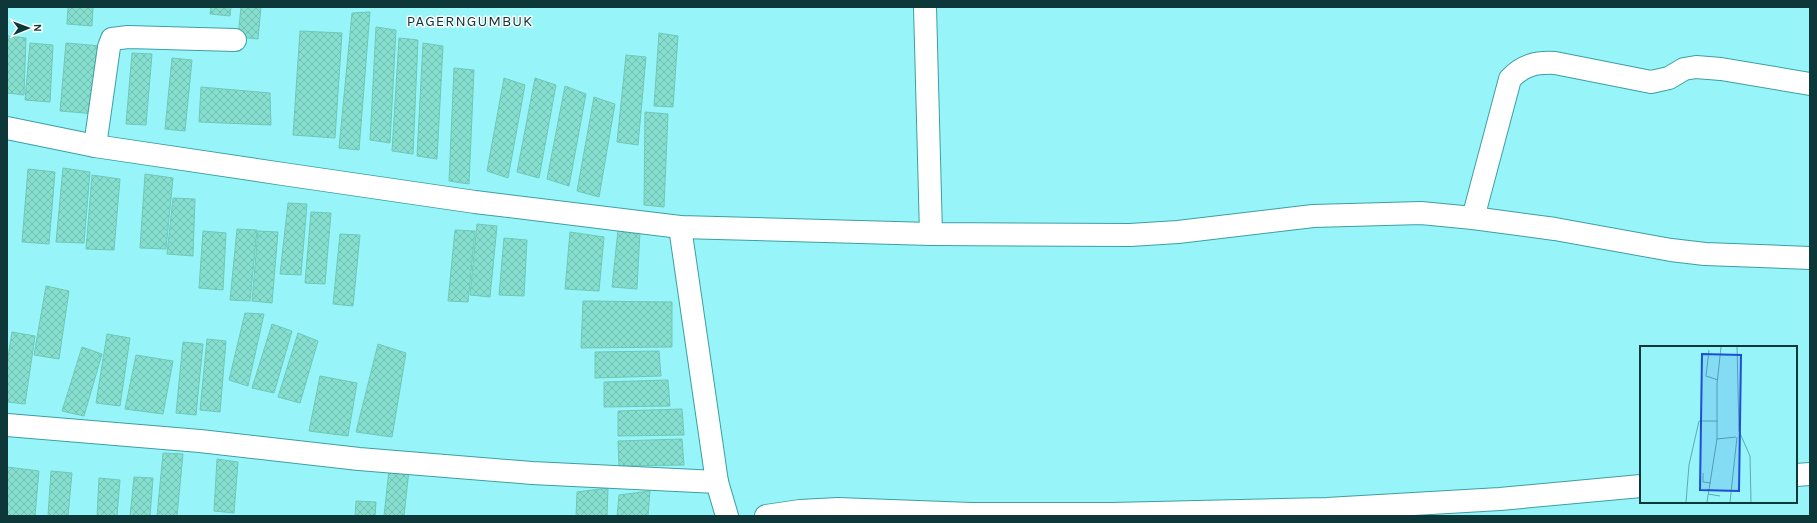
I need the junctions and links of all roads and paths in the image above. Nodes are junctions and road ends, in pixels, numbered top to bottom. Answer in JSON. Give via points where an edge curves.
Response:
{"nodes":[{"id":1,"x":925,"y":7,"type":"edge"},
{"id":2,"x":235,"y":40,"type":"dead end"},
{"id":3,"x":1810,"y":84,"type":"edge"},
{"id":4,"x":7,"y":128,"type":"edge"},
{"id":5,"x":95,"y":146,"type":"junction"},
{"id":6,"x":1473,"y":218,"type":"junction"},
{"id":7,"x":680,"y":227,"type":"junction"},
{"id":8,"x":931,"y":234,"type":"junction"},
{"id":9,"x":1810,"y":258,"type":"edge"},
{"id":10,"x":7,"y":425,"type":"edge"},
{"id":11,"x":1810,"y":474,"type":"edge"},
{"id":12,"x":1797,"y":475,"type":"edge"},
{"id":13,"x":717,"y":482,"type":"junction"},
{"id":14,"x":1640,"y":486,"type":"edge"},
{"id":15,"x":727,"y":516,"type":"edge"},
{"id":16,"x":766,"y":516,"type":"edge"}],
"edges":[{"from":1,"to":8,"type":"street"},
{"from":2,"to":5,"type":"street","via":[[128,37],[112,39]]},
{"from":3,"to":6,"type":"street","via":[[1696,67],[1651,82],[1555,63],[1540,62],[1528,65],[1517,71],[1510,79]]},
{"from":4,"to":5,"type":"street"},
{"from":5,"to":7,"type":"street","via":[[475,202]]},
{"from":6,"to":8,"type":"street","via":[[1421,213],[1313,216],[1130,235]]},
{"from":6,"to":9,"type":"street","via":[[1605,237],[1671,250],[1746,257]]},
{"from":7,"to":8,"type":"street"},
{"from":7,"to":13,"type":"street"},
{"from":10,"to":13,"type":"street","via":[[532,473]]},
{"from":11,"to":12,"type":"street"},
{"from":13,"to":15,"type":"street"},
{"from":14,"to":16,"type":"street","via":[[1500,499],[1327,509],[971,514],[838,509],[800,510]]}]}
